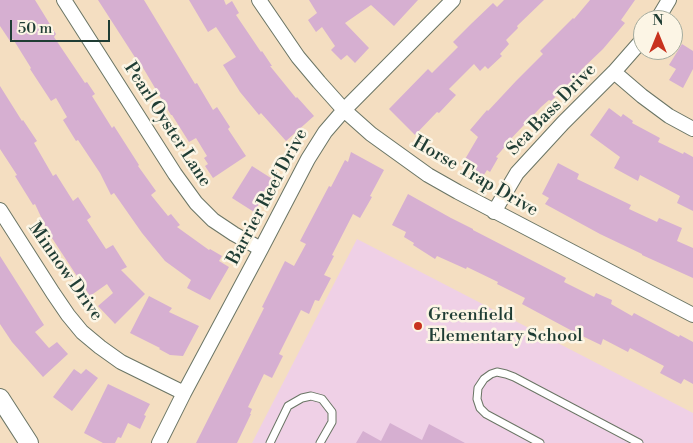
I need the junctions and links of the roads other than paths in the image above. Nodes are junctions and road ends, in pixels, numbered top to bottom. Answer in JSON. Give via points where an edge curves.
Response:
{"nodes":[{"id":1,"x":64,"y":0,"type":"edge"},
{"id":2,"x":259,"y":0,"type":"edge"},
{"id":3,"x":453,"y":0,"type":"edge"},
{"id":4,"x":633,"y":50,"type":"edge"},
{"id":5,"x":614,"y":72,"type":"junction"},
{"id":6,"x":344,"y":110,"type":"junction"},
{"id":7,"x":693,"y":128,"type":"edge"},
{"id":8,"x":0,"y":210,"type":"edge"},
{"id":9,"x":494,"y":212,"type":"junction"},
{"id":10,"x":261,"y":249,"type":"junction"},
{"id":11,"x":693,"y":315,"type":"edge"},
{"id":12,"x":184,"y":393,"type":"junction"},
{"id":13,"x":0,"y":398,"type":"edge"},
{"id":14,"x":29,"y":443,"type":"edge"},
{"id":15,"x":159,"y":443,"type":"edge"},
{"id":16,"x":270,"y":443,"type":"edge"},
{"id":17,"x":320,"y":443,"type":"edge"},
{"id":18,"x":540,"y":443,"type":"edge"},
{"id":19,"x":639,"y":443,"type":"edge"}],
"edges":[{"from":1,"to":10,"type":"street","name":"Pearl Oyster Lane","via":[[196,203],[213,220]]},
{"from":2,"to":6,"type":"street","name":"Horse Trap Drive","via":[[298,56]]},
{"from":3,"to":6,"type":"street","name":"Barrier Reef Drive"},
{"from":4,"to":5,"type":"street","name":"Sea Bass Drive"},
{"from":5,"to":7,"type":"street","via":[[669,116]]},
{"from":5,"to":9,"type":"street","name":"Sea Bass Drive","via":[[517,173]]},
{"from":6,"to":9,"type":"street","name":"Horse Trap Drive","via":[[428,175]]},
{"from":6,"to":10,"type":"street","name":"Barrier Reef Drive","via":[[308,159]]},
{"from":8,"to":12,"type":"street","name":"Minnow Drive","via":[[82,332],[121,362]]},
{"from":9,"to":11,"type":"street","name":"Horse Trap Drive"},
{"from":10,"to":12,"type":"street","name":"Barrier Reef Drive"},
{"from":12,"to":15,"type":"street","name":"Barrier Reef Drive"},
{"from":13,"to":14,"type":"street"},
{"from":16,"to":17,"type":"lane","via":[[288,406],[311,396],[322,399],[332,412],[332,422]]},
{"from":18,"to":19,"type":"lane","via":[[480,408],[476,399],[484,379],[498,372],[514,377]]}]}
